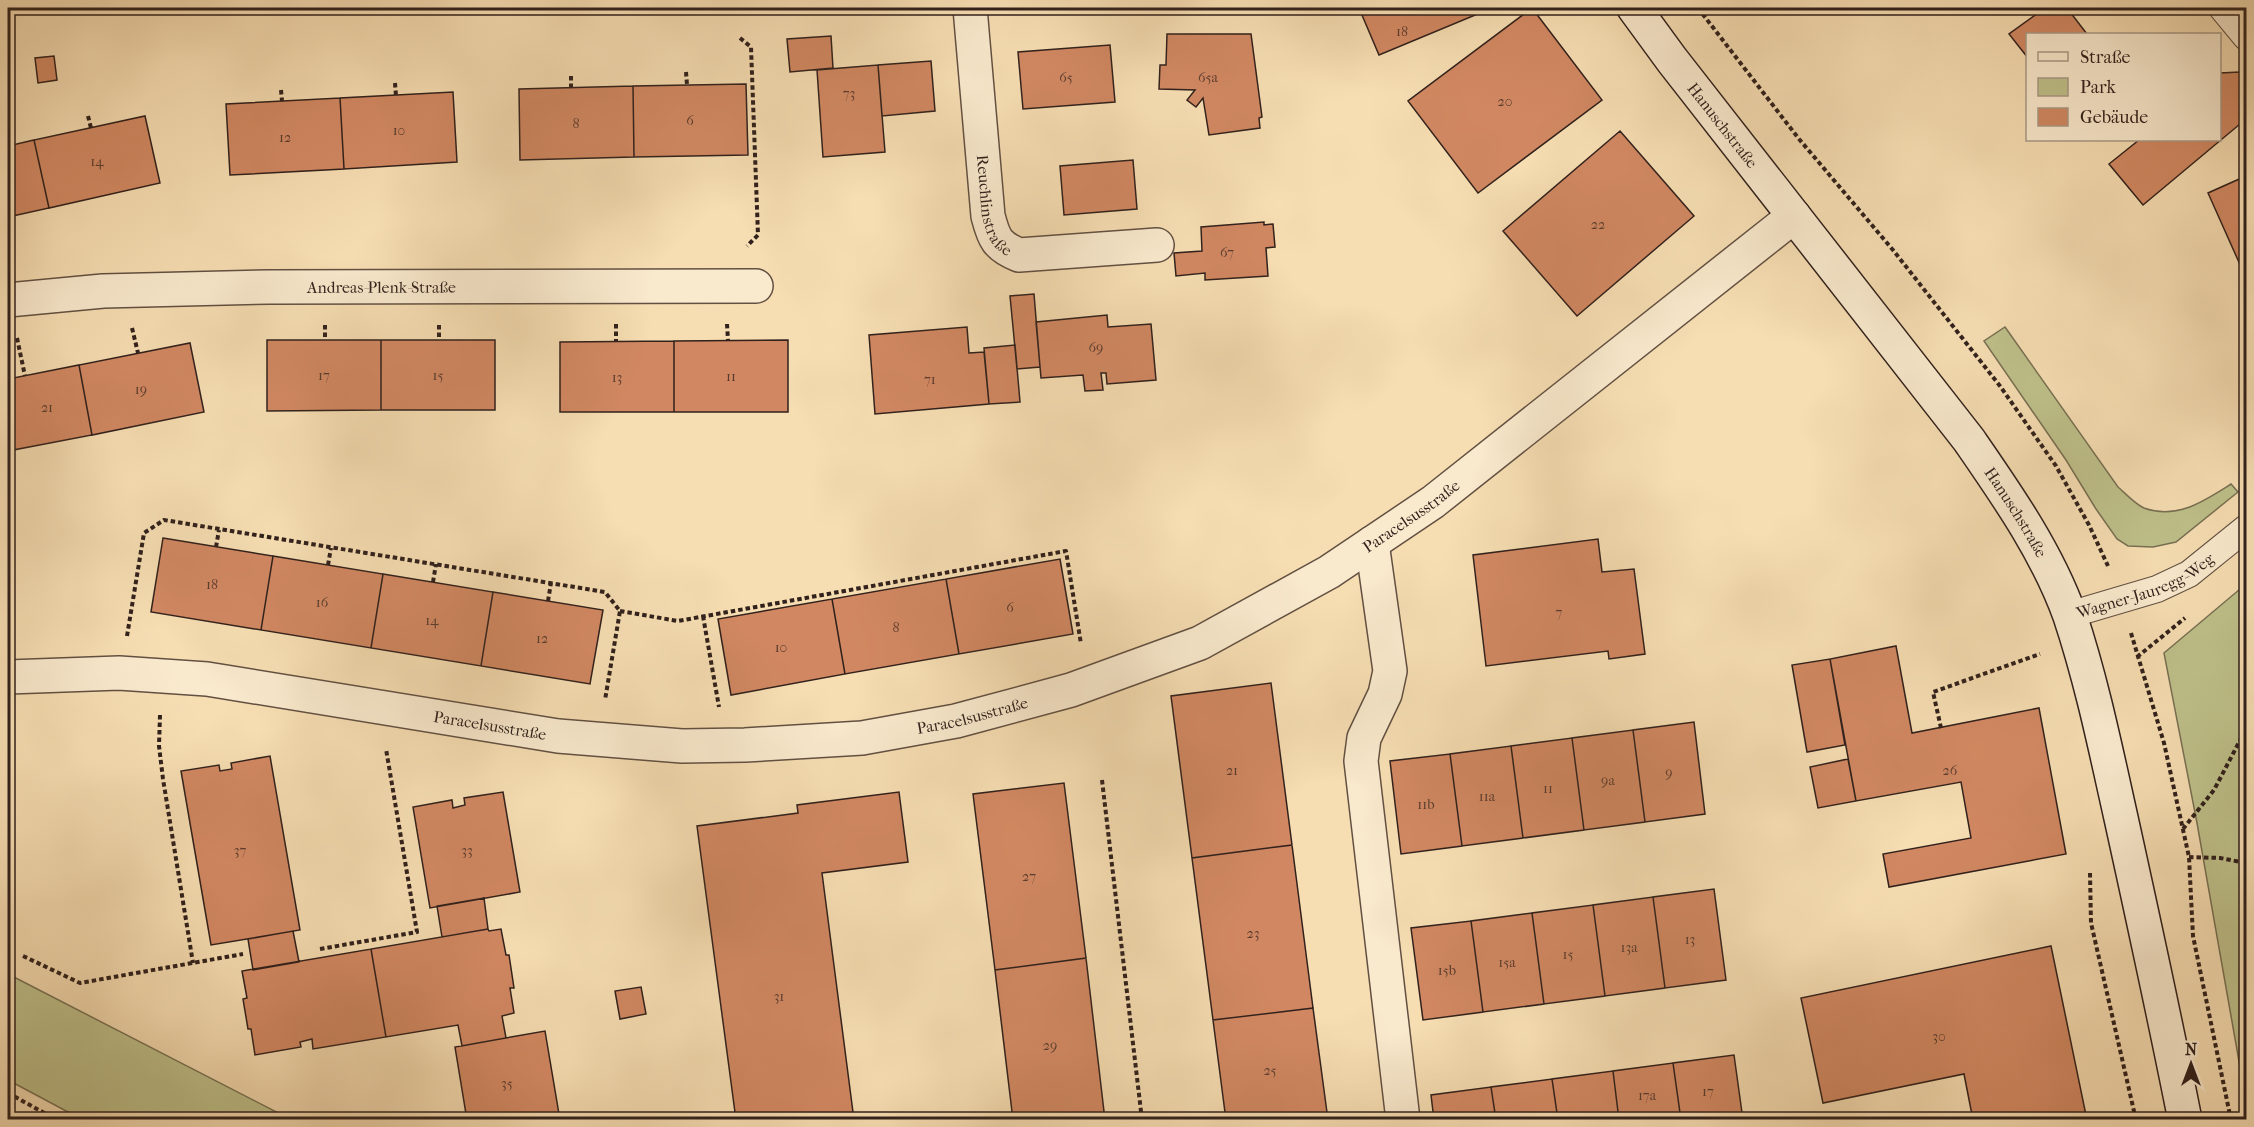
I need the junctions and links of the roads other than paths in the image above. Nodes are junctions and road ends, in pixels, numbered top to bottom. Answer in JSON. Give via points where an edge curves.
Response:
{"nodes":[{"id":1,"x":970,"y":8,"type":"edge"},
{"id":2,"x":1634,"y":8,"type":"edge"},
{"id":3,"x":2222,"y":8,"type":"edge"},
{"id":4,"x":2247,"y":37,"type":"edge"},
{"id":5,"x":1794,"y":216,"type":"junction"},
{"id":6,"x":1157,"y":245,"type":"dead end"},
{"id":7,"x":756,"y":286,"type":"dead end"},
{"id":8,"x":8,"y":300,"type":"edge"},
{"id":9,"x":2247,"y":528,"type":"edge"},
{"id":10,"x":1372,"y":543,"type":"junction"},
{"id":11,"x":2069,"y":615,"type":"junction"},
{"id":12,"x":8,"y":677,"type":"edge"},
{"id":13,"x":1403,"y":1119,"type":"edge"},
{"id":14,"x":2185,"y":1119,"type":"edge"}],
"edges":[{"from":1,"to":6,"type":"street","name":"Reuchlinstraße","via":[[988,216],[1004,248],[1019,255]]},
{"from":2,"to":5,"type":"street","name":"Hanuschstraße"},
{"from":3,"to":4,"type":"lane"},
{"from":5,"to":10,"type":"street","name":"Paracelsusstraße","via":[[1433,502]]},
{"from":5,"to":11,"type":"street","name":"Hanuschstraße","via":[[2003,489],[2037,546]]},
{"from":7,"to":8,"type":"street","name":"Andreas-Plenk-Straße","via":[[258,287],[103,291]]},
{"from":9,"to":11,"type":"lane","name":"Wagner-Jauregg-Weg","via":[[2189,574],[2157,589]]},
{"from":10,"to":12,"type":"street","name":"Paracelsusstraße","via":[[1329,572],[1200,643],[1071,690],[956,721],[862,738],[746,745],[621,742],[558,736],[207,679],[119,673]]},
{"from":10,"to":13,"type":"street","via":[[1390,672],[1385,694],[1364,738],[1361,762]]},
{"from":11,"to":14,"type":"street","name":"Hanuschstraße","via":[[2105,748]]}]}
